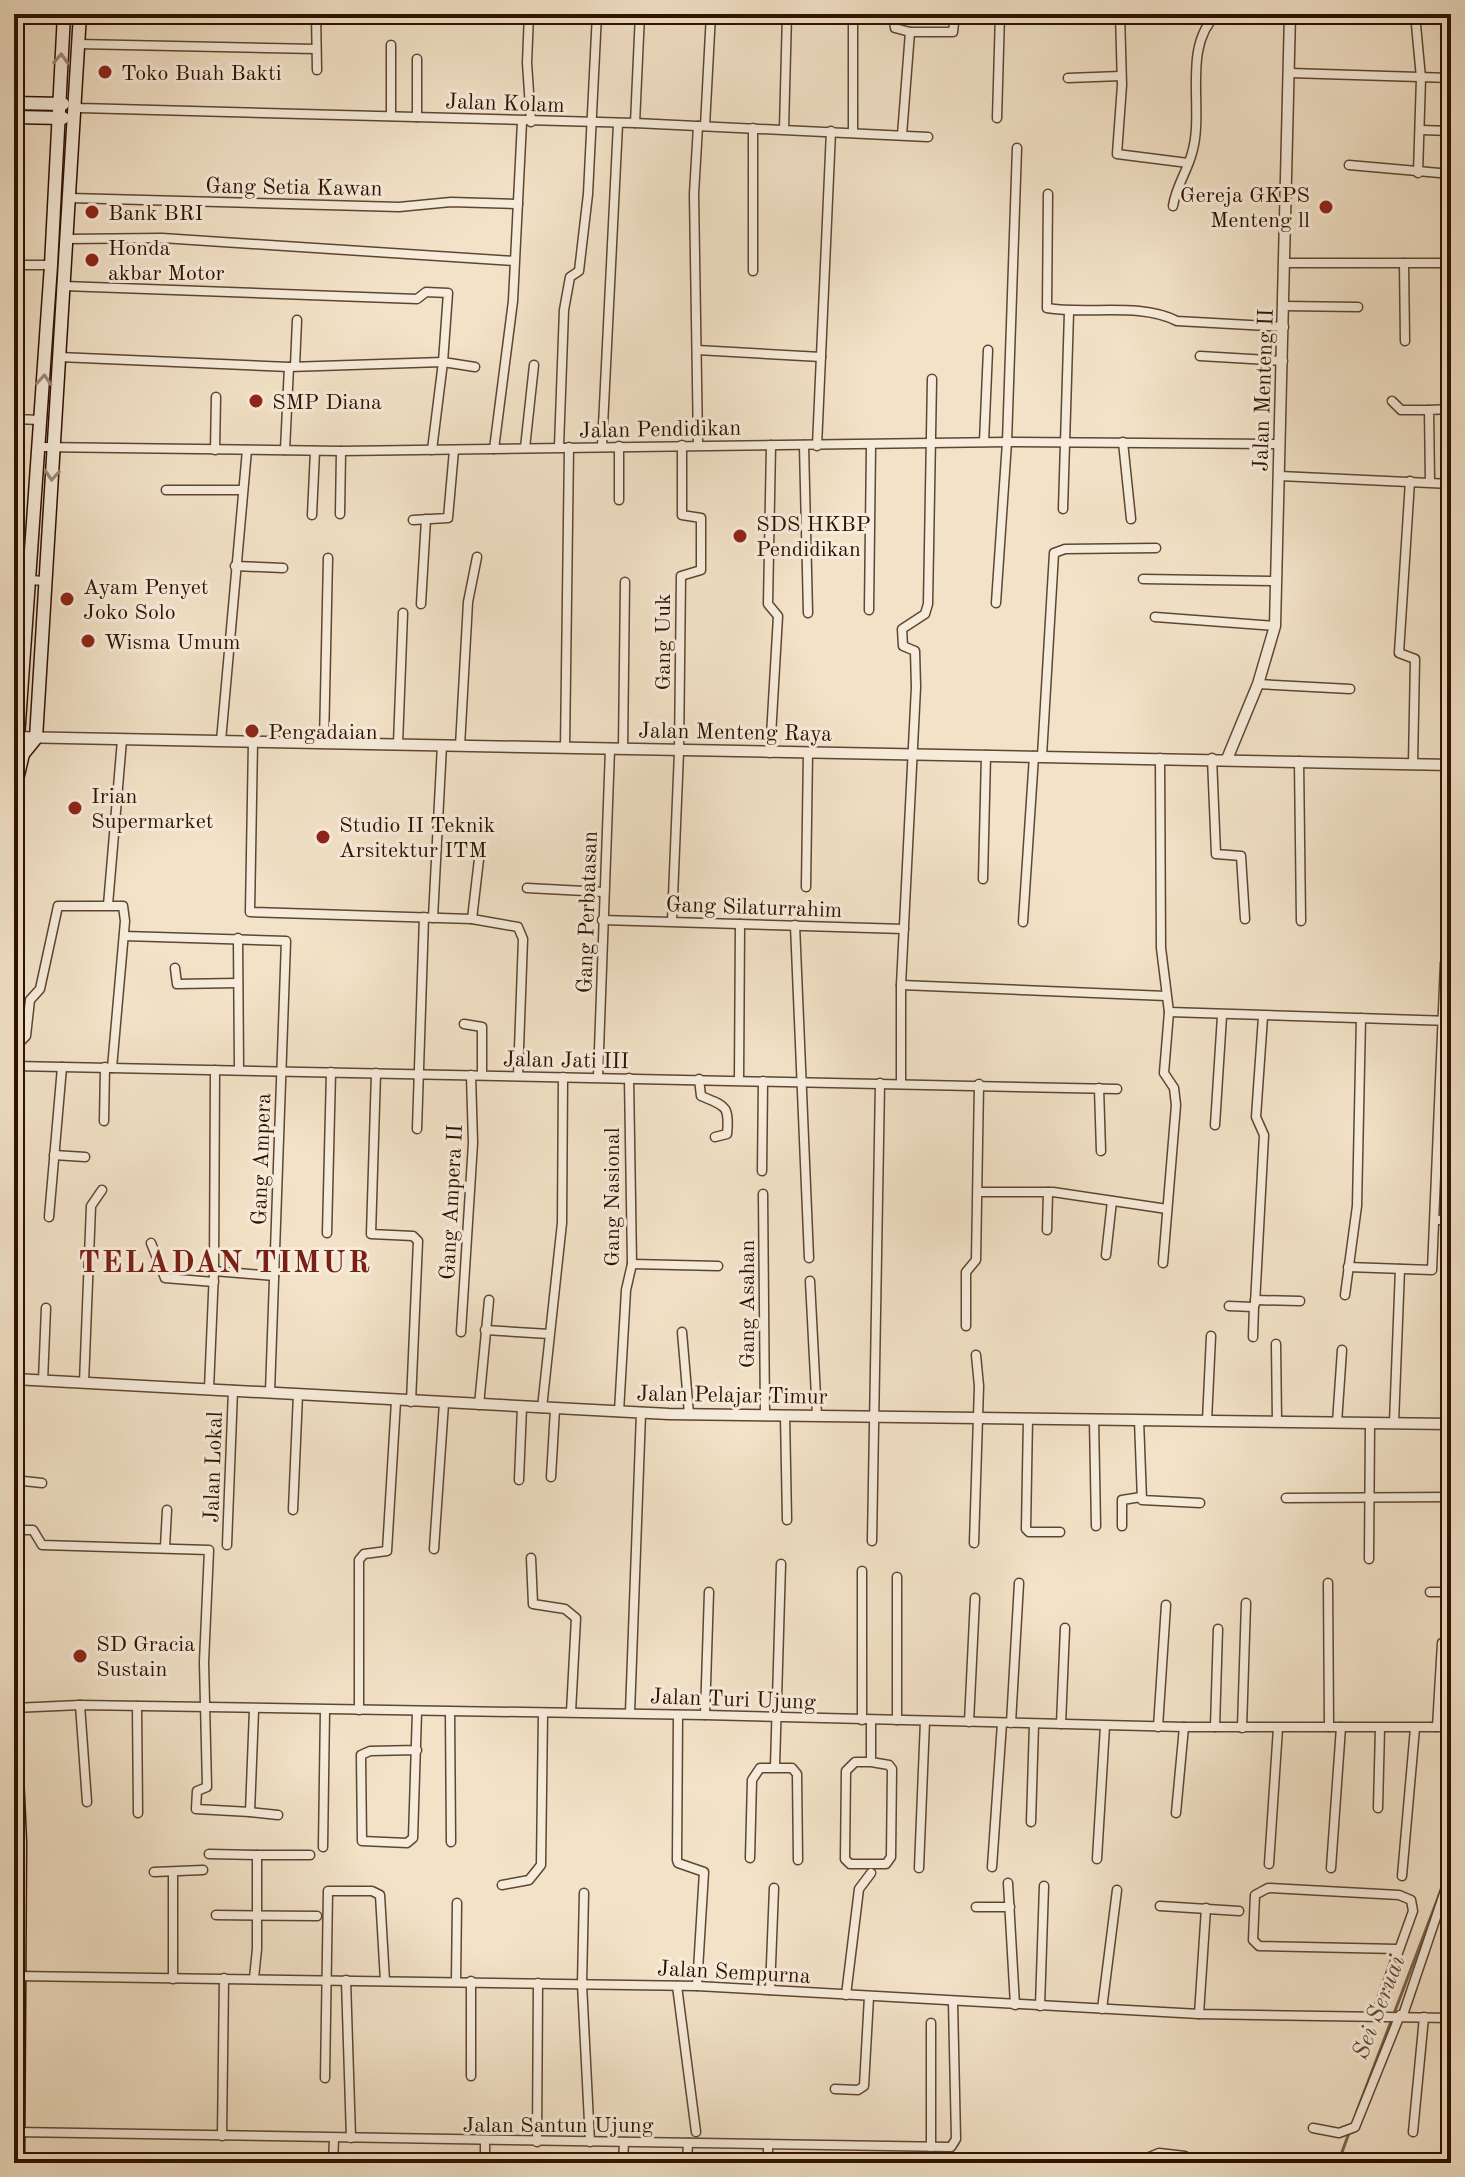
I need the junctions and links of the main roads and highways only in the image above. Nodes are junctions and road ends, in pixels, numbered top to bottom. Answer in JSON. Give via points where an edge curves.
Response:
{"nodes":[{"id":1,"x":64,"y":14,"type":"edge"},
{"id":2,"x":80,"y":14,"type":"edge"},
{"id":3,"x":14,"y":103,"type":"edge"},
{"id":4,"x":58,"y":104,"type":"junction"},
{"id":5,"x":76,"y":110,"type":"junction"},
{"id":6,"x":14,"y":117,"type":"edge"},
{"id":7,"x":58,"y":118,"type":"junction"},
{"id":8,"x":16,"y":737,"type":"edge"},
{"id":9,"x":23,"y":754,"type":"junction"},
{"id":10,"x":14,"y":792,"type":"edge"},
{"id":11,"x":14,"y":1708,"type":"edge"},
{"id":12,"x":16,"y":1976,"type":"edge"},
{"id":13,"x":16,"y":2132,"type":"edge"},
{"id":14,"x":18,"y":2163,"type":"edge"}],
"edges":[{"from":4,"to":1,"type":"main road","one_way":true},
{"from":2,"to":5,"type":"main road"},
{"from":3,"to":4,"type":"main road"},
{"from":4,"to":5,"type":"main road"},
{"from":4,"to":7,"type":"main road"},
{"from":5,"to":7,"type":"main road"},
{"from":5,"to":9,"type":"main road","one_way":true,"via":[[36,738]]},
{"from":6,"to":7,"type":"main road"},
{"from":8,"to":7,"type":"main road","one_way":true,"via":[[31,580]]},
{"from":8,"to":9,"type":"main road"},
{"from":9,"to":10,"type":"main road"},
{"from":11,"to":12,"type":"main road","via":[[20,1842]]},
{"from":12,"to":13,"type":"main road"},
{"from":13,"to":14,"type":"main road"}]}
